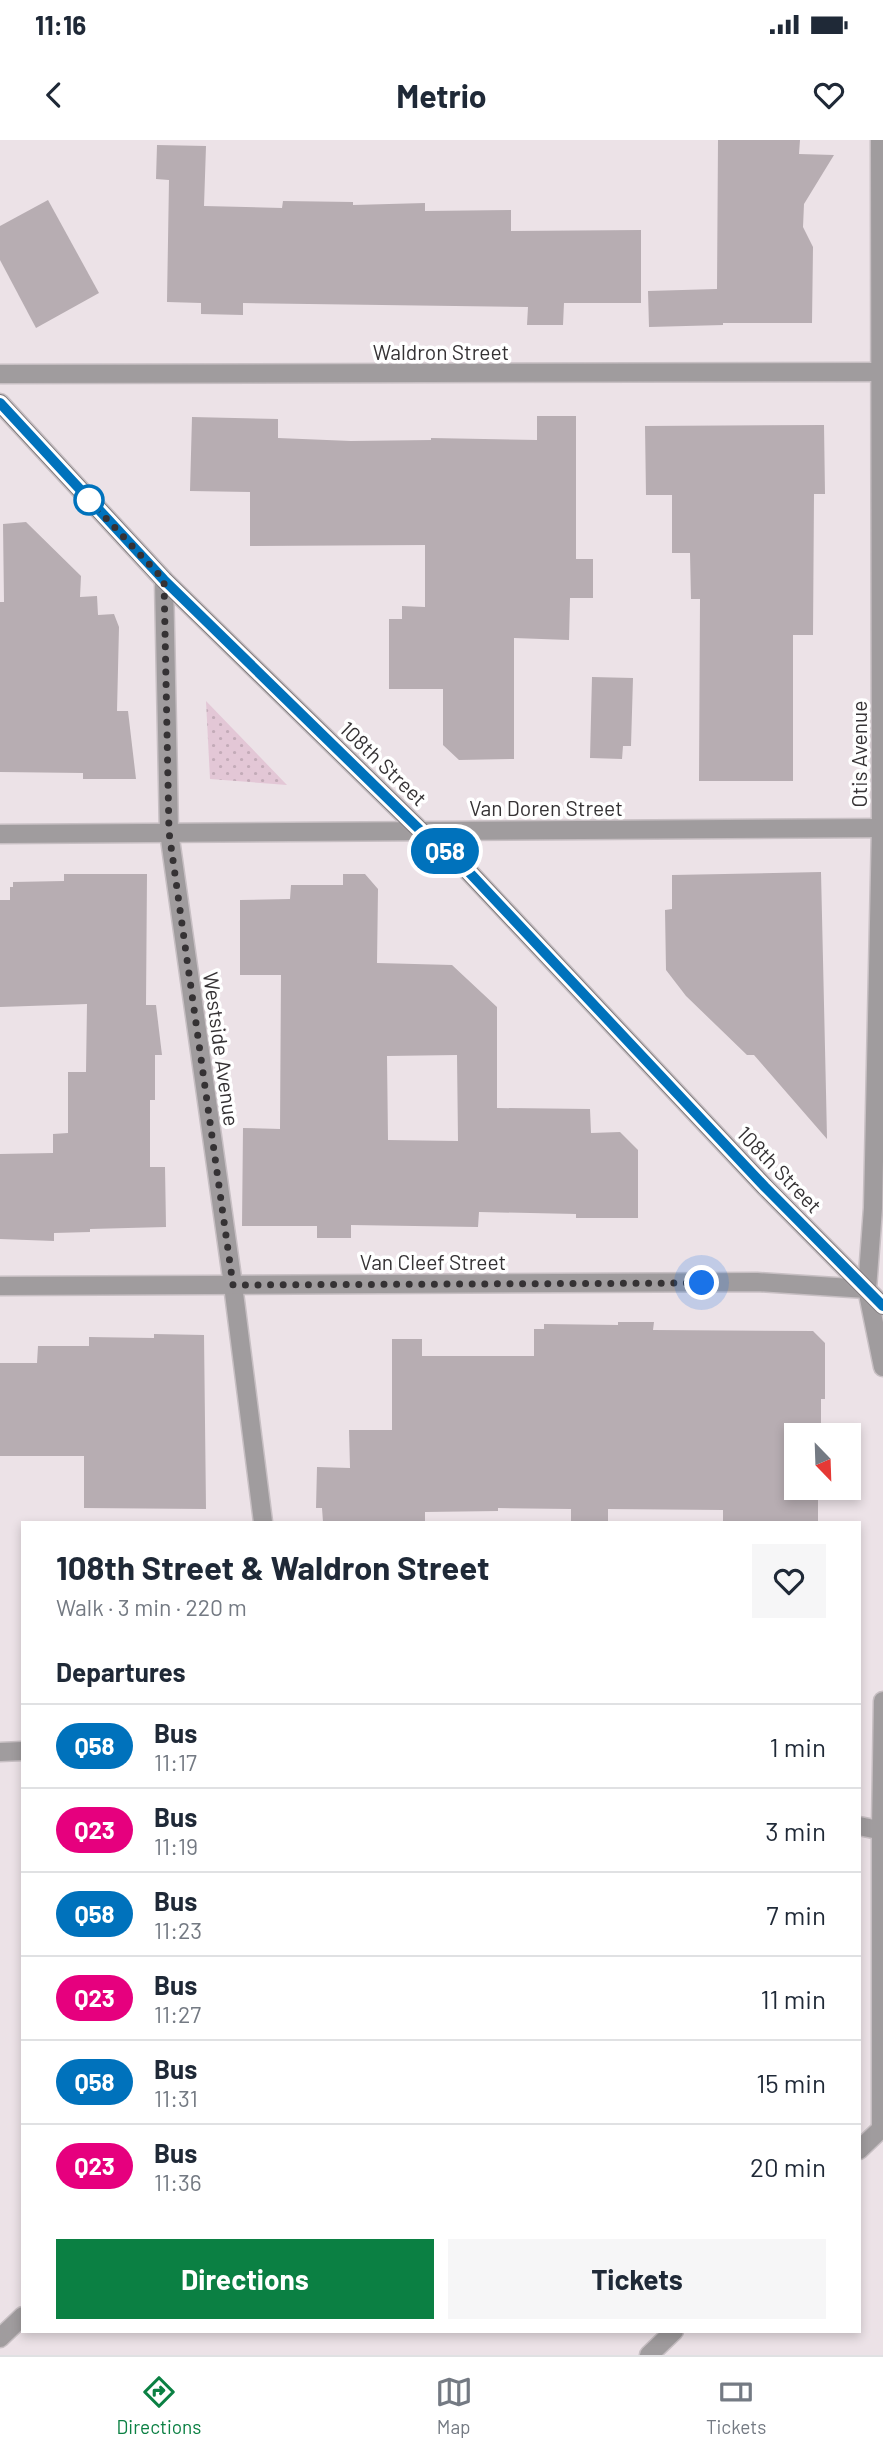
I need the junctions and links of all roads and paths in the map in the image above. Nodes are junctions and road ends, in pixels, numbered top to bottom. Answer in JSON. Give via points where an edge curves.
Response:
{"nodes":[{"id":1,"x":880,"y":140,"type":"edge"},
{"id":2,"x":881,"y":372,"type":"edge"},
{"id":3,"x":0,"y":374,"type":"edge"},
{"id":4,"x":0,"y":403,"type":"edge"},
{"id":5,"x":164,"y":580,"type":"junction"},
{"id":6,"x":882,"y":828,"type":"edge"},
{"id":7,"x":421,"y":831,"type":"junction"},
{"id":8,"x":169,"y":832,"type":"junction"},
{"id":9,"x":0,"y":834,"type":"edge"},
{"id":10,"x":233,"y":1285,"type":"junction"},
{"id":11,"x":0,"y":1286,"type":"edge"},
{"id":12,"x":867,"y":1289,"type":"junction"},
{"id":13,"x":883,"y":1306,"type":"edge"},
{"id":14,"x":883,"y":1367,"type":"edge"},
{"id":15,"x":263,"y":1521,"type":"edge"},
{"id":16,"x":883,"y":1701,"type":"edge"},
{"id":17,"x":21,"y":1751,"type":"edge"},
{"id":18,"x":0,"y":1752,"type":"edge"},
{"id":19,"x":861,"y":1826,"type":"edge"},
{"id":20,"x":882,"y":1830,"type":"edge"},
{"id":21,"x":882,"y":2128,"type":"edge"},
{"id":22,"x":861,"y":2148,"type":"edge"},
{"id":23,"x":21,"y":2318,"type":"edge"},
{"id":24,"x":672,"y":2333,"type":"edge"},
{"id":25,"x":0,"y":2338,"type":"edge"},
{"id":26,"x":649,"y":2355,"type":"edge"}],
"edges":[{"from":1,"to":2,"type":"street","name":"Otis Avenue"},
{"from":2,"to":3,"type":"street","name":"Waldron Street"},
{"from":2,"to":6,"type":"street","name":"Otis Avenue"},
{"from":4,"to":5,"type":"main road","name":"108th Street"},
{"from":5,"to":7,"type":"main road","name":"108th Street"},
{"from":5,"to":8,"type":"street","name":"Westside Avenue"},
{"from":6,"to":7,"type":"street","name":"Van Doren Street"},
{"from":6,"to":12,"type":"street","name":"Otis Avenue"},
{"from":7,"to":8,"type":"street","name":"Van Doren Street"},
{"from":7,"to":12,"type":"main road","name":"108th Street","via":[[467,870]]},
{"from":8,"to":9,"type":"street","name":"Van Doren Street"},
{"from":8,"to":10,"type":"street","name":"Westside Avenue"},
{"from":10,"to":11,"type":"street","name":"Van Cleef Street"},
{"from":10,"to":12,"type":"street","name":"Van Cleef Street","via":[[757,1282]]},
{"from":10,"to":15,"type":"street","name":"Westside Avenue"},
{"from":12,"to":13,"type":"main road","name":"108th Street"},
{"from":12,"to":14,"type":"street","name":"Otis Avenue"},
{"from":16,"to":20,"type":"street"},
{"from":17,"to":18,"type":"street"},
{"from":19,"to":20,"type":"street"},
{"from":20,"to":21,"type":"street"},
{"from":21,"to":22,"type":"street"},
{"from":23,"to":25,"type":"street"},
{"from":24,"to":26,"type":"street"}]}
